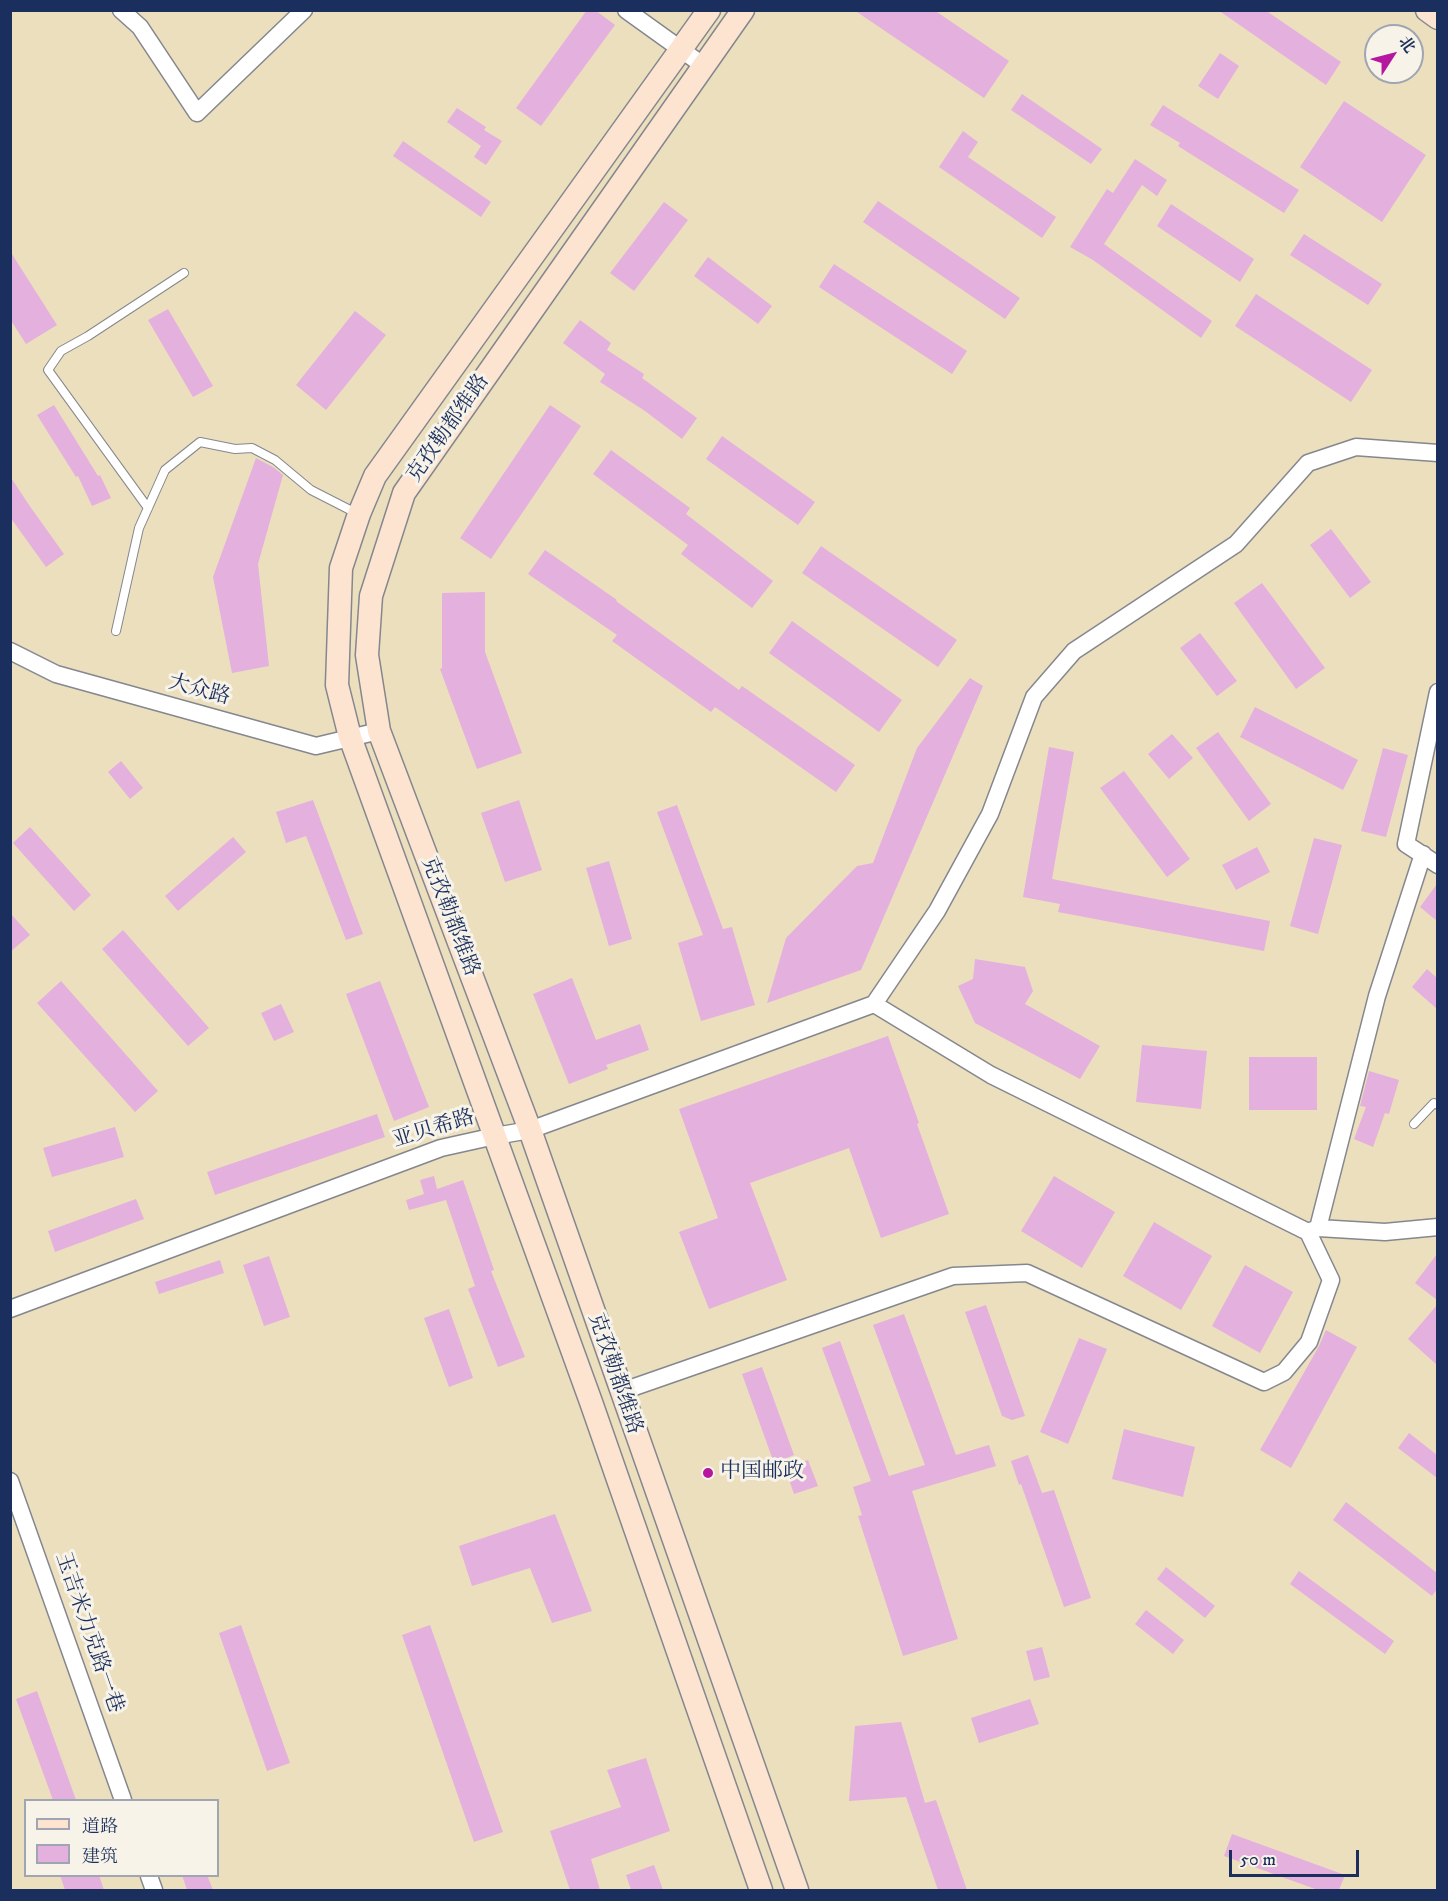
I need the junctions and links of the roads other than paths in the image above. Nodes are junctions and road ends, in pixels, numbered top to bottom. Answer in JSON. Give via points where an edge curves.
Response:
{"nodes":[{"id":1,"x":121,"y":10,"type":"edge"},
{"id":2,"x":304,"y":10,"type":"edge"},
{"id":3,"x":626,"y":10,"type":"edge"},
{"id":4,"x":709,"y":10,"type":"edge"},
{"id":5,"x":743,"y":10,"type":"edge"},
{"id":6,"x":1427,"y":10,"type":"edge"},
{"id":7,"x":1437,"y":18,"type":"edge"},
{"id":8,"x":681,"y":50,"type":"junction"},
{"id":9,"x":704,"y":66,"type":"junction"},
{"id":10,"x":184,"y":273,"type":"dead end"},
{"id":11,"x":1437,"y":453,"type":"edge"},
{"id":12,"x":148,"y":508,"type":"junction"},
{"id":13,"x":359,"y":514,"type":"junction"},
{"id":14,"x":116,"y":631,"type":"dead end"},
{"id":15,"x":10,"y":651,"type":"edge"},
{"id":16,"x":1437,"y":692,"type":"edge"},
{"id":17,"x":379,"y":731,"type":"junction"},
{"id":18,"x":350,"y":737,"type":"junction"},
{"id":19,"x":1423,"y":854,"type":"junction"},
{"id":20,"x":1437,"y":865,"type":"edge"},
{"id":21,"x":874,"y":1005,"type":"junction"},
{"id":22,"x":1437,"y":1105,"type":"edge"},
{"id":23,"x":1414,"y":1124,"type":"dead end"},
{"id":24,"x":530,"y":1130,"type":"junction"},
{"id":25,"x":495,"y":1136,"type":"junction"},
{"id":26,"x":1437,"y":1227,"type":"edge"},
{"id":27,"x":1313,"y":1230,"type":"junction"},
{"id":28,"x":10,"y":1309,"type":"edge"},
{"id":29,"x":620,"y":1392,"type":"junction"},
{"id":30,"x":10,"y":1481,"type":"edge"},
{"id":31,"x":123,"y":1799,"type":"edge"},
{"id":32,"x":761,"y":1890,"type":"edge"},
{"id":33,"x":797,"y":1890,"type":"edge"}],
"edges":[{"from":1,"to":2,"type":"street","via":[[140,27],[197,113]]},
{"from":3,"to":8,"type":"street"},
{"from":4,"to":8,"type":"main road","name":"克孜勒都维路"},
{"from":5,"to":9,"type":"main road","name":"克孜勒都维路"},
{"from":6,"to":7,"type":"main road"},
{"from":8,"to":9,"type":"street"},
{"from":8,"to":13,"type":"main road","name":"克孜勒都维路","via":[[375,476]]},
{"from":9,"to":17,"type":"main road","name":"克孜勒都维路","via":[[404,493],[371,596],[367,655]]},
{"from":10,"to":12,"type":"lane","via":[[61,351],[48,370]]},
{"from":11,"to":21,"type":"street","via":[[1356,447],[1308,463],[1236,544],[1074,651],[1034,698],[990,814],[937,911]]},
{"from":12,"to":13,"type":"lane","via":[[165,470],[200,442],[252,448],[275,460],[310,490]]},
{"from":12,"to":14,"type":"lane","via":[[139,528]]},
{"from":13,"to":18,"type":"main road","name":"克孜勒都维路","via":[[341,568],[338,634],[337,685]]},
{"from":15,"to":18,"type":"street","name":"大众路","via":[[56,674],[316,746]]},
{"from":16,"to":19,"type":"street","via":[[1406,844]]},
{"from":17,"to":18,"type":"street","name":"大众路"},
{"from":17,"to":24,"type":"main road","name":"克孜勒都维路"},
{"from":18,"to":25,"type":"main road","name":"克孜勒都维路"},
{"from":19,"to":20,"type":"street"},
{"from":19,"to":27,"type":"street","via":[[1377,996]]},
{"from":21,"to":24,"type":"street","name":"亚贝希路"},
{"from":21,"to":27,"type":"street","via":[[992,1075]]},
{"from":22,"to":23,"type":"lane","via":[[1434,1103]]},
{"from":24,"to":25,"type":"street","name":"亚贝希路"},
{"from":24,"to":29,"type":"main road","name":"克孜勒都维路"},
{"from":25,"to":28,"type":"street","name":"亚贝希路","via":[[441,1148]]},
{"from":25,"to":32,"type":"main road","name":"克孜勒都维路"},
{"from":26,"to":27,"type":"street","via":[[1385,1232]]},
{"from":27,"to":29,"type":"street","via":[[1331,1280],[1310,1342],[1284,1372],[1264,1382],[1028,1273],[953,1276]]},
{"from":29,"to":33,"type":"main road","name":"克孜勒都维路"},
{"from":30,"to":31,"type":"street","name":"玉吉米力克路一巷"}]}
